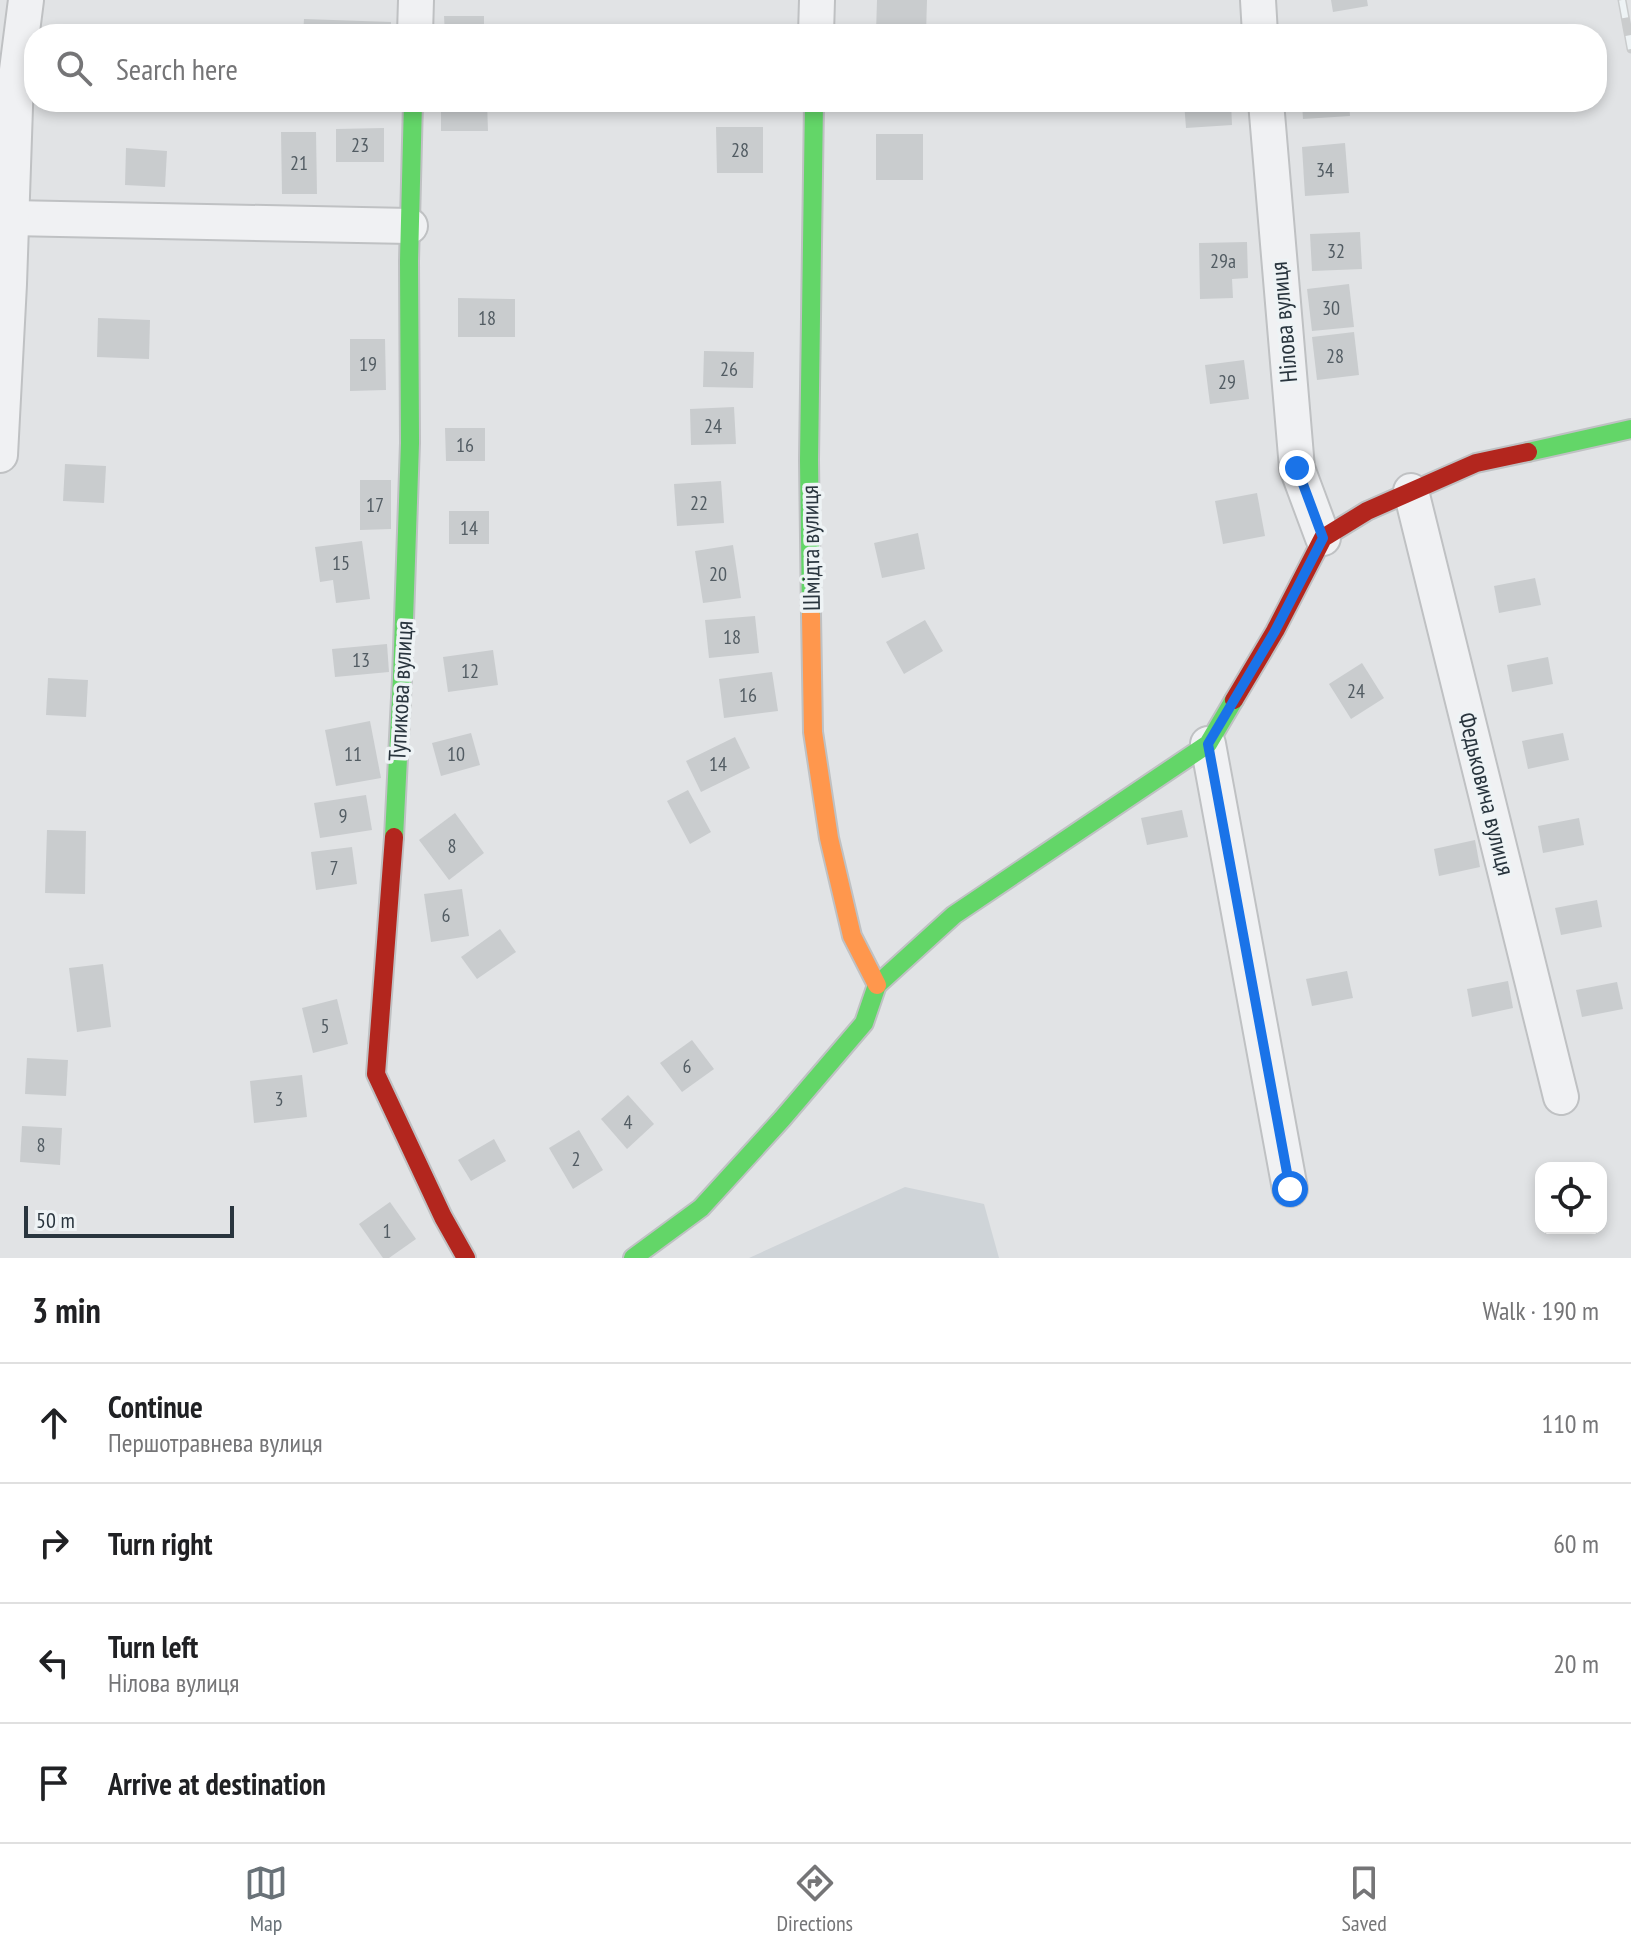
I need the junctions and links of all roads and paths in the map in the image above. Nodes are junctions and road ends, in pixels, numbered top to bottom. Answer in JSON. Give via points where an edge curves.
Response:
{"nodes":[{"id":1,"x":26,"y":0,"type":"edge"},
{"id":2,"x":416,"y":0,"type":"edge"},
{"id":3,"x":817,"y":0,"type":"edge"},
{"id":4,"x":1258,"y":0,"type":"edge"},
{"id":5,"x":415,"y":24,"type":"edge"},
{"id":6,"x":816,"y":24,"type":"edge"},
{"id":7,"x":1259,"y":24,"type":"edge"},
{"id":8,"x":413,"y":112,"type":"edge"},
{"id":9,"x":814,"y":112,"type":"edge"},
{"id":10,"x":1267,"y":112,"type":"edge"},
{"id":11,"x":11,"y":218,"type":"junction"},
{"id":12,"x":410,"y":226,"type":"junction"},
{"id":13,"x":5,"y":262,"type":"edge"},
{"id":14,"x":1631,"y":429,"type":"edge"},
{"id":15,"x":0,"y":455,"type":"edge"},
{"id":16,"x":1411,"y":491,"type":"junction"},
{"id":17,"x":1323,"y":538,"type":"junction"},
{"id":18,"x":1208,"y":744,"type":"junction"},
{"id":19,"x":877,"y":985,"type":"junction"},
{"id":20,"x":1561,"y":1097,"type":"dead end"},
{"id":21,"x":1290,"y":1189,"type":"dead end"},
{"id":22,"x":466,"y":1258,"type":"edge"},
{"id":23,"x":633,"y":1258,"type":"edge"}],
"edges":[{"from":1,"to":11,"type":"street","via":[[16,78]]},
{"from":2,"to":5,"type":"street"},
{"from":3,"to":6,"type":"street"},
{"from":4,"to":7,"type":"street"},
{"from":8,"to":12,"type":"street","name":"Тупикова вулиця"},
{"from":9,"to":19,"type":"street","name":"Шмідта вулиця","via":[[809,445],[813,732],[829,838],[852,936]]},
{"from":10,"to":17,"type":"street","name":"Нілова вулиця","via":[[1297,468]]},
{"from":11,"to":12,"type":"street"},
{"from":11,"to":13,"type":"street"},
{"from":12,"to":22,"type":"street","name":"Тупикова вулиця","via":[[402,678],[376,1074]]},
{"from":13,"to":15,"type":"street"},
{"from":14,"to":16,"type":"street","via":[[1476,463]]},
{"from":16,"to":17,"type":"street"},
{"from":16,"to":20,"type":"street","name":"Федьковича вулиця"},
{"from":17,"to":18,"type":"street"},
{"from":18,"to":19,"type":"street","via":[[954,915]]},
{"from":18,"to":21,"type":"street"},
{"from":19,"to":23,"type":"street","via":[[864,1023],[782,1119],[701,1208]]}]}
